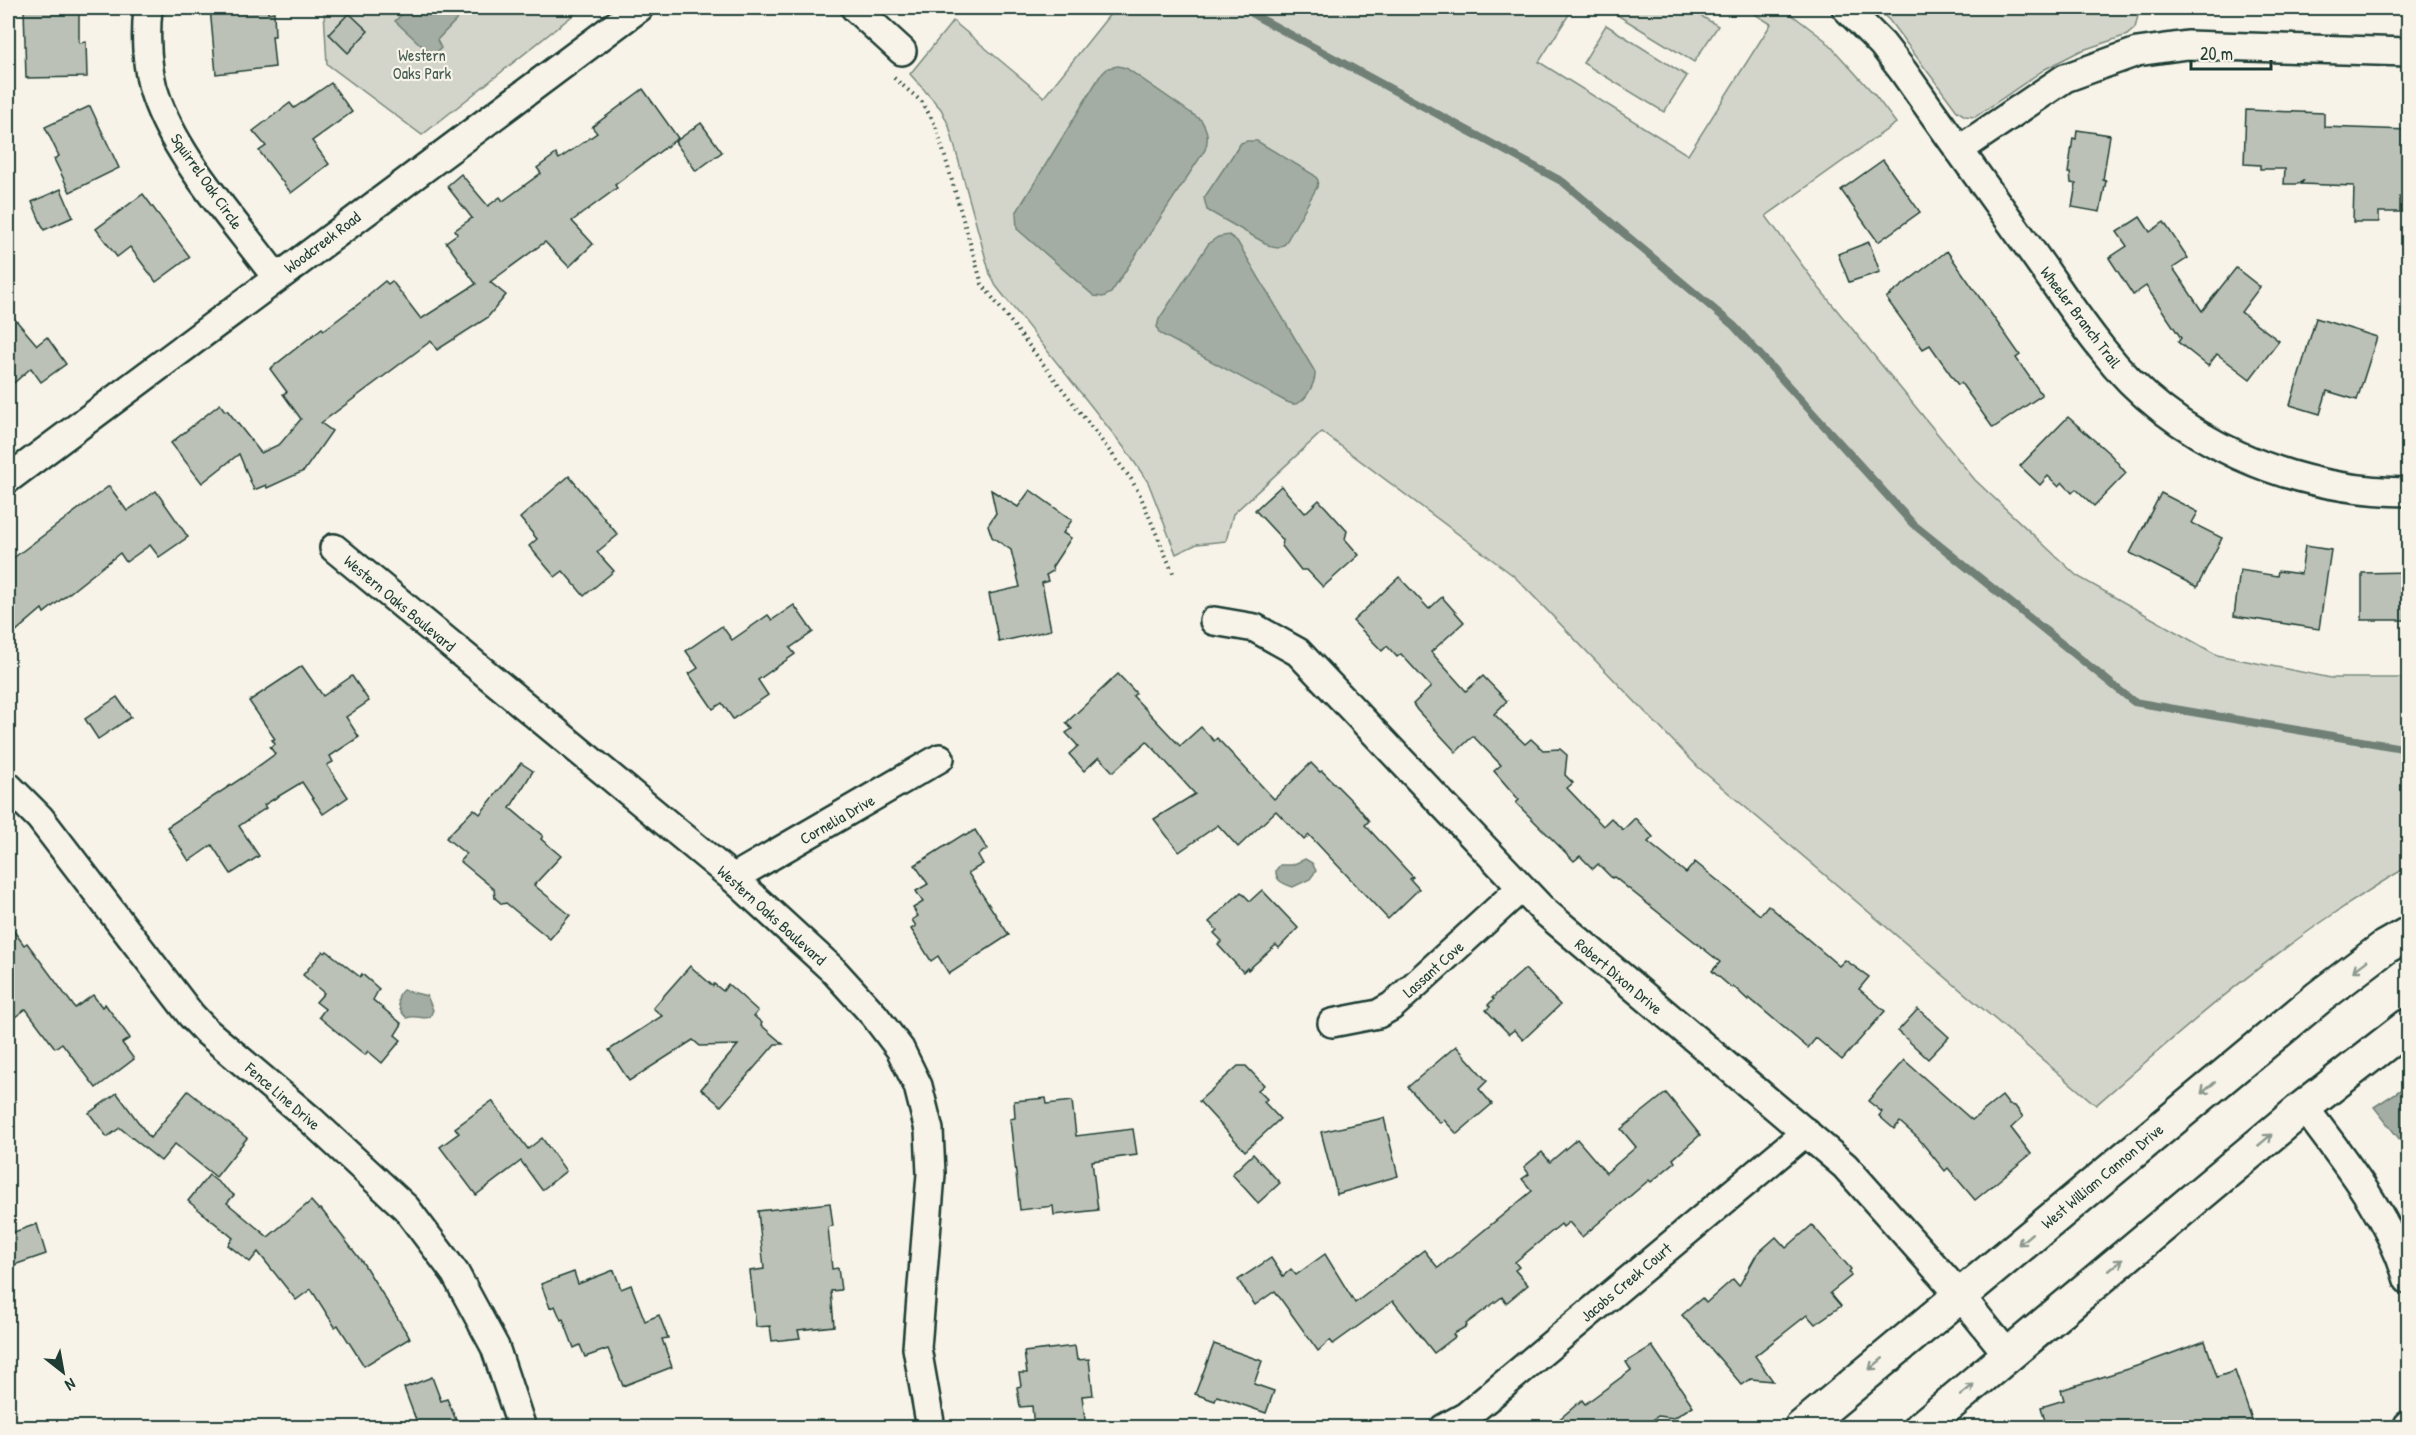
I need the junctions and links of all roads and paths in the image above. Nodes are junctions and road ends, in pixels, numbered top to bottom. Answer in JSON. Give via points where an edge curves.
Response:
{"nodes":[{"id":1,"x":148,"y":8,"type":"edge"},
{"id":2,"x":639,"y":8,"type":"edge"},
{"id":3,"x":855,"y":8,"type":"edge"},
{"id":4,"x":1846,"y":8,"type":"edge"},
{"id":5,"x":2409,"y":52,"type":"edge"},
{"id":6,"x":895,"y":62,"type":"joint"},
{"id":7,"x":1959,"y":150,"type":"junction"},
{"id":8,"x":276,"y":277,"type":"junction"},
{"id":9,"x":8,"y":479,"type":"edge"},
{"id":10,"x":2409,"y":492,"type":"edge"},
{"id":11,"x":334,"y":548,"type":"dead end"},
{"id":12,"x":1173,"y":573,"type":"dead end"},
{"id":13,"x":1214,"y":621,"type":"dead end"},
{"id":14,"x":940,"y":758,"type":"dead end"},
{"id":15,"x":8,"y":786,"type":"edge"},
{"id":16,"x":733,"y":879,"type":"junction"},
{"id":17,"x":1520,"y":889,"type":"junction"},
{"id":18,"x":2409,"y":934,"type":"edge"},
{"id":19,"x":1332,"y":1023,"type":"dead end"},
{"id":20,"x":2409,"y":1026,"type":"edge"},
{"id":21,"x":2304,"y":1107,"type":"junction"},
{"id":22,"x":1806,"y":1132,"type":"junction"},
{"id":23,"x":2409,"y":1280,"type":"edge"},
{"id":24,"x":1959,"y":1294,"type":"junction"},
{"id":25,"x":2009,"y":1356,"type":"junction"},
{"id":26,"x":522,"y":1428,"type":"edge"},
{"id":27,"x":931,"y":1428,"type":"edge"},
{"id":28,"x":1444,"y":1428,"type":"edge"},
{"id":29,"x":1801,"y":1428,"type":"edge"},
{"id":30,"x":1921,"y":1428,"type":"edge"}],
"edges":[{"from":1,"to":8,"type":"street","name":"Squirrel Oak Circle","via":[[146,48],[150,74],[169,128]]},
{"from":2,"to":8,"type":"street","name":"Woodcreek Road"},
{"from":3,"to":6,"type":"street"},
{"from":4,"to":7,"type":"street","name":"Wheeler Branch Trail","via":[[1896,62]]},
{"from":5,"to":7,"type":"street","via":[[2187,45],[2136,52],[2065,78]]},
{"from":6,"to":12,"type":"path","via":[[912,92],[931,114],[982,284],[1131,479]]},
{"from":7,"to":10,"type":"street","name":"Wheeler Branch Trail","via":[[2102,350],[2145,396],[2170,416],[2199,436],[2266,467],[2310,481],[2352,489]]},
{"from":8,"to":9,"type":"street","name":"Woodcreek Road"},
{"from":11,"to":16,"type":"street","name":"Western Oaks Boulevard"},
{"from":13,"to":17,"type":"street","name":"Robert Dixon Drive","via":[[1255,628],[1298,652]]},
{"from":14,"to":16,"type":"street","name":"Cornelia Drive"},
{"from":15,"to":26,"type":"street","name":"Fence Line Drive","via":[[40,818],[206,1031],[406,1208],[455,1273],[495,1347]]},
{"from":16,"to":27,"type":"street","name":"Western Oaks Boulevard","via":[[833,970],[874,1015],[900,1049],[918,1086],[929,1130],[931,1174],[917,1348]]},
{"from":17,"to":19,"type":"street","name":"Lassant Cove","via":[[1392,1006],[1371,1017]]},
{"from":17,"to":22,"type":"street","name":"Robert Dixon Drive"},
{"from":18,"to":24,"type":"main road","name":"West William Cannon Drive","one_way":true,"via":[[2385,947],[2318,998]]},
{"from":20,"to":21,"type":"main road"},
{"from":21,"to":23,"type":"street","via":[[2366,1192]]},
{"from":25,"to":21,"type":"main road","one_way":true},
{"from":22,"to":24,"type":"street","name":"Robert Dixon Drive","via":[[1845,1166]]},
{"from":22,"to":28,"type":"street","name":"Jacobs Creek Court","via":[[1466,1416]]},
{"from":24,"to":25,"type":"street","name":"Robert Dixon Drive"},
{"from":24,"to":29,"type":"main road","name":"West William Cannon Drive","one_way":true},
{"from":30,"to":25,"type":"main road","one_way":true}]}
